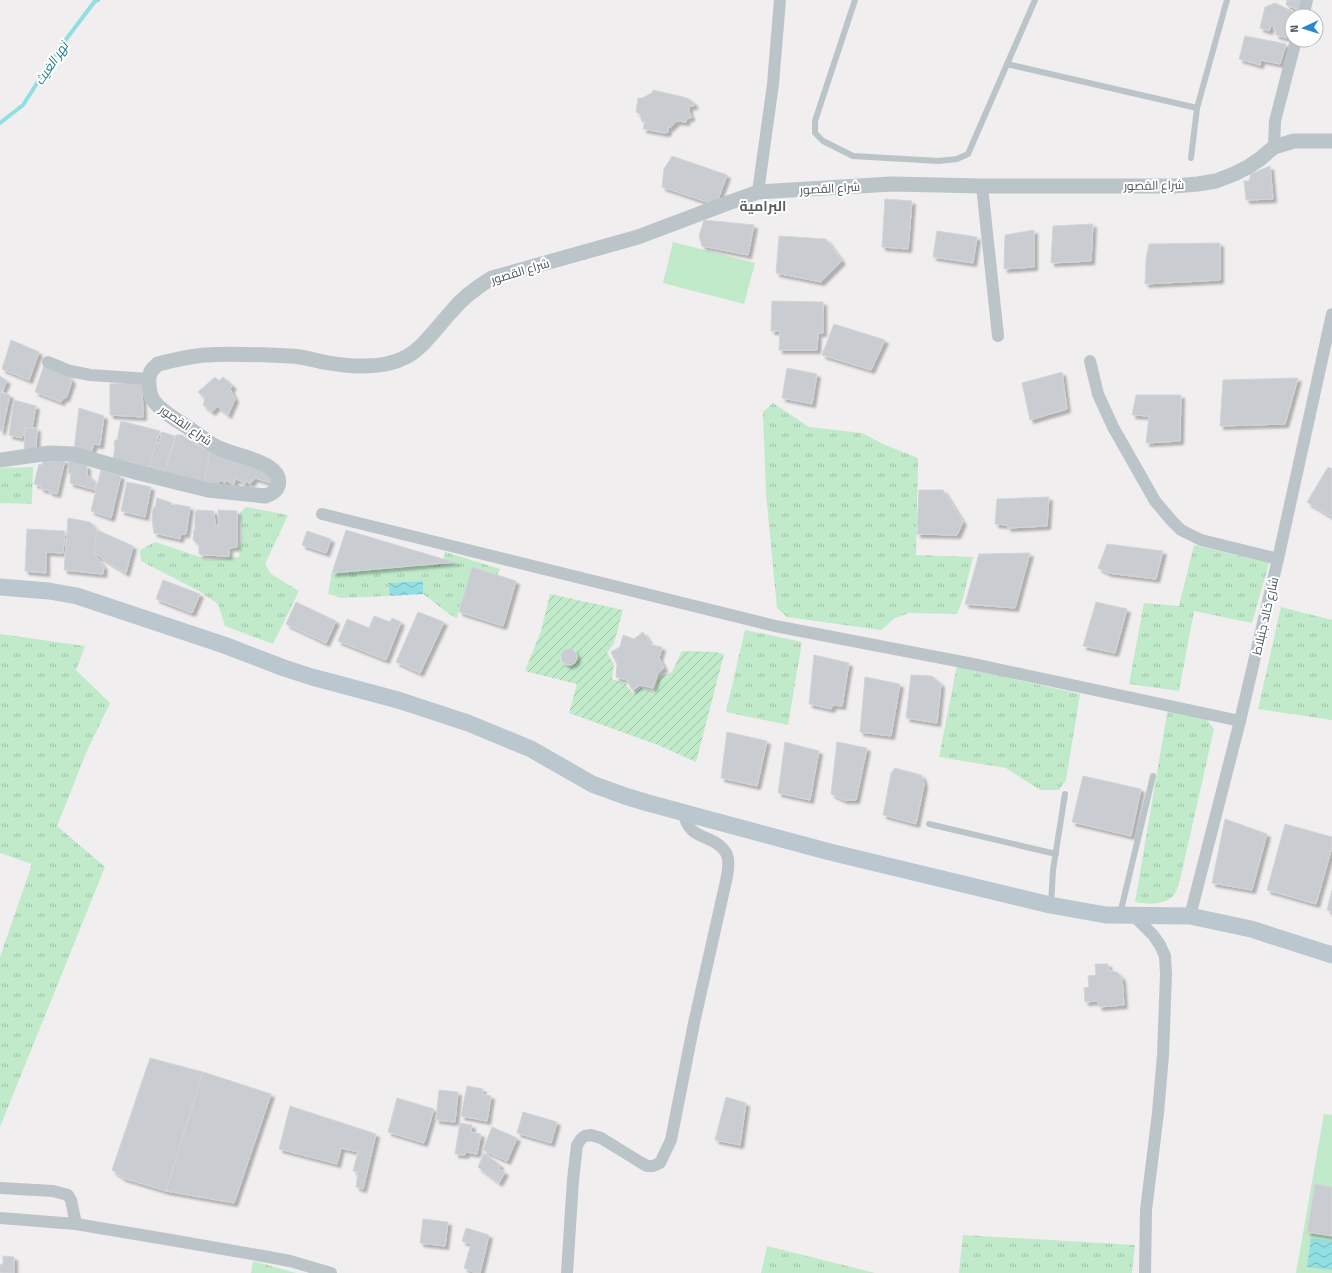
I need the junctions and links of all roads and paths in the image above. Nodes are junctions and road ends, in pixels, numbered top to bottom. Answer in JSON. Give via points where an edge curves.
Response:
{"nodes":[{"id":1,"x":780,"y":0,"type":"edge"},
{"id":2,"x":855,"y":0,"type":"edge"},
{"id":3,"x":1035,"y":0,"type":"edge"},
{"id":4,"x":1226,"y":0,"type":"edge"},
{"id":5,"x":1294,"y":48,"type":"edge"},
{"id":6,"x":1007,"y":64,"type":"junction"},
{"id":7,"x":1197,"y":108,"type":"junction"},
{"id":8,"x":1332,"y":141,"type":"edge"},
{"id":9,"x":1274,"y":147,"type":"junction"},
{"id":10,"x":1191,"y":158,"type":"dead end"},
{"id":11,"x":982,"y":186,"type":"junction"},
{"id":12,"x":758,"y":192,"type":"junction"},
{"id":13,"x":1332,"y":314,"type":"edge"},
{"id":14,"x":998,"y":336,"type":"dead end"},
{"id":15,"x":1090,"y":361,"type":"dead end"},
{"id":16,"x":48,"y":362,"type":"dead end"},
{"id":17,"x":149,"y":379,"type":"junction"},
{"id":18,"x":0,"y":460,"type":"edge"},
{"id":19,"x":322,"y":514,"type":"dead end"},
{"id":20,"x":1278,"y":559,"type":"junction"},
{"id":21,"x":0,"y":587,"type":"edge"},
{"id":22,"x":1240,"y":721,"type":"junction"},
{"id":23,"x":1153,"y":776,"type":"dead end"},
{"id":24,"x":1066,"y":794,"type":"dead end"},
{"id":25,"x":684,"y":813,"type":"junction"},
{"id":26,"x":929,"y":824,"type":"dead end"},
{"id":27,"x":1056,"y":854,"type":"junction"},
{"id":28,"x":1050,"y":905,"type":"junction"},
{"id":29,"x":1127,"y":916,"type":"junction"},
{"id":30,"x":1190,"y":916,"type":"junction"},
{"id":31,"x":1332,"y":955,"type":"edge"},
{"id":32,"x":0,"y":1188,"type":"edge"},
{"id":33,"x":0,"y":1218,"type":"edge"},
{"id":34,"x":76,"y":1224,"type":"junction"},
{"id":35,"x":331,"y":1273,"type":"edge"},
{"id":36,"x":567,"y":1273,"type":"edge"},
{"id":37,"x":1145,"y":1273,"type":"edge"}],
"edges":[{"from":1,"to":12,"type":"street","via":[[773,84]]},
{"from":2,"to":6,"type":"lane","via":[[815,121],[815,133],[853,156],[939,162],[968,154]]},
{"from":3,"to":6,"type":"lane"},
{"from":4,"to":7,"type":"lane"},
{"from":5,"to":9,"type":"street","via":[[1275,121]]},
{"from":6,"to":7,"type":"lane"},
{"from":7,"to":10,"type":"lane"},
{"from":8,"to":9,"type":"street","name":"شراع القصور","via":[[1294,141]]},
{"from":9,"to":11,"type":"street","name":"شراع القصور","via":[[1260,159],[1234,174],[1198,184]]},
{"from":11,"to":12,"type":"street","name":"شراع القصور","via":[[892,184]]},
{"from":11,"to":14,"type":"street"},
{"from":12,"to":17,"type":"street","name":"شراع القصور","via":[[638,237],[492,278],[476,287],[415,351],[394,362],[352,366],[293,356],[204,355],[158,364],[150,373]]},
{"from":13,"to":20,"type":"street","name":"شارع خالد جنبلاط"},
{"from":15,"to":20,"type":"street","via":[[1098,394],[1113,427],[1155,501],[1172,521],[1181,530],[1201,540]]},
{"from":16,"to":17,"type":"street","via":[[70,371],[90,375]]},
{"from":17,"to":18,"type":"street","name":"شراع القصور","via":[[151,398],[159,407],[213,445],[269,467],[278,476],[276,491],[266,496],[208,490],[73,454],[50,453]]},
{"from":19,"to":22,"type":"street","via":[[775,626],[973,664]]},
{"from":20,"to":22,"type":"street","name":"شارع خالد جنبلاط"},
{"from":21,"to":25,"type":"main road","via":[[77,596],[291,670],[468,723],[531,749],[592,784]]},
{"from":22,"to":30,"type":"street","name":"شارع خالد جنبلاط"},
{"from":23,"to":29,"type":"lane"},
{"from":24,"to":27,"type":"lane"},
{"from":25,"to":28,"type":"main road"},
{"from":25,"to":36,"type":"street","via":[[685,821],[693,831],[724,850],[728,864],[671,1140],[660,1162],[647,1166],[601,1138],[591,1135],[581,1139],[577,1145],[573,1180]]},
{"from":26,"to":27,"type":"lane"},
{"from":27,"to":28,"type":"lane"},
{"from":28,"to":29,"type":"main road"},
{"from":29,"to":30,"type":"main road"},
{"from":29,"to":37,"type":"street","via":[[1153,935],[1160,945],[1165,956],[1166,974],[1163,1055],[1146,1210]]},
{"from":30,"to":31,"type":"main road","via":[[1251,929]]},
{"from":32,"to":34,"type":"street","via":[[53,1191],[68,1195]]},
{"from":33,"to":34,"type":"street"},
{"from":34,"to":35,"type":"street","via":[[290,1261]]}]}
